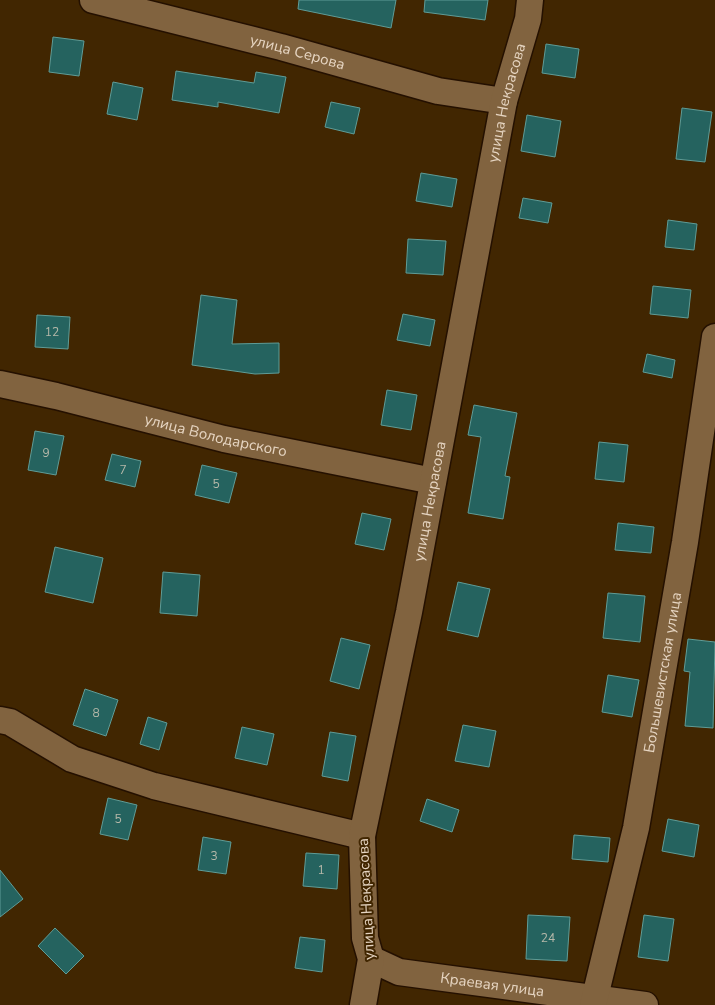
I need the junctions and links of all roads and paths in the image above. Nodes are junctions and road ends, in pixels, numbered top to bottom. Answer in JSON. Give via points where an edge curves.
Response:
{"nodes":[{"id":1,"x":93,"y":0,"type":"edge"},
{"id":2,"x":530,"y":0,"type":"edge"},
{"id":3,"x":504,"y":100,"type":"junction"},
{"id":4,"x":715,"y":337,"type":"edge"},
{"id":5,"x":0,"y":384,"type":"edge"},
{"id":6,"x":433,"y":481,"type":"junction"},
{"id":7,"x":0,"y":720,"type":"edge"},
{"id":8,"x":362,"y":836,"type":"junction"},
{"id":9,"x":371,"y":959,"type":"junction"},
{"id":10,"x":594,"y":1001,"type":"edge"},
{"id":11,"x":363,"y":1005,"type":"edge"},
{"id":12,"x":645,"y":1005,"type":"edge"}],
"edges":[{"from":1,"to":3,"type":"street","name":"улица Серова","via":[[281,47],[438,91]]},
{"from":2,"to":3,"type":"street","name":"улица Некрасова","via":[[528,19]]},
{"from":3,"to":6,"type":"street","name":"улица Некрасова"},
{"from":4,"to":10,"type":"street","name":"Большевистская улица","via":[[685,542],[636,828]]},
{"from":5,"to":6,"type":"street","name":"улица Володарского","via":[[224,439]]},
{"from":6,"to":8,"type":"street","name":"улица Некрасова"},
{"from":7,"to":8,"type":"street","via":[[10,722],[72,759],[154,786]]},
{"from":8,"to":9,"type":"street","name":"улица Некрасова","via":[[365,938]]},
{"from":9,"to":10,"type":"street","name":"Краевая улица","via":[[399,972]]},
{"from":9,"to":11,"type":"street","name":"улица Некрасова"},
{"from":10,"to":12,"type":"street","name":"Краевая улица"}]}
